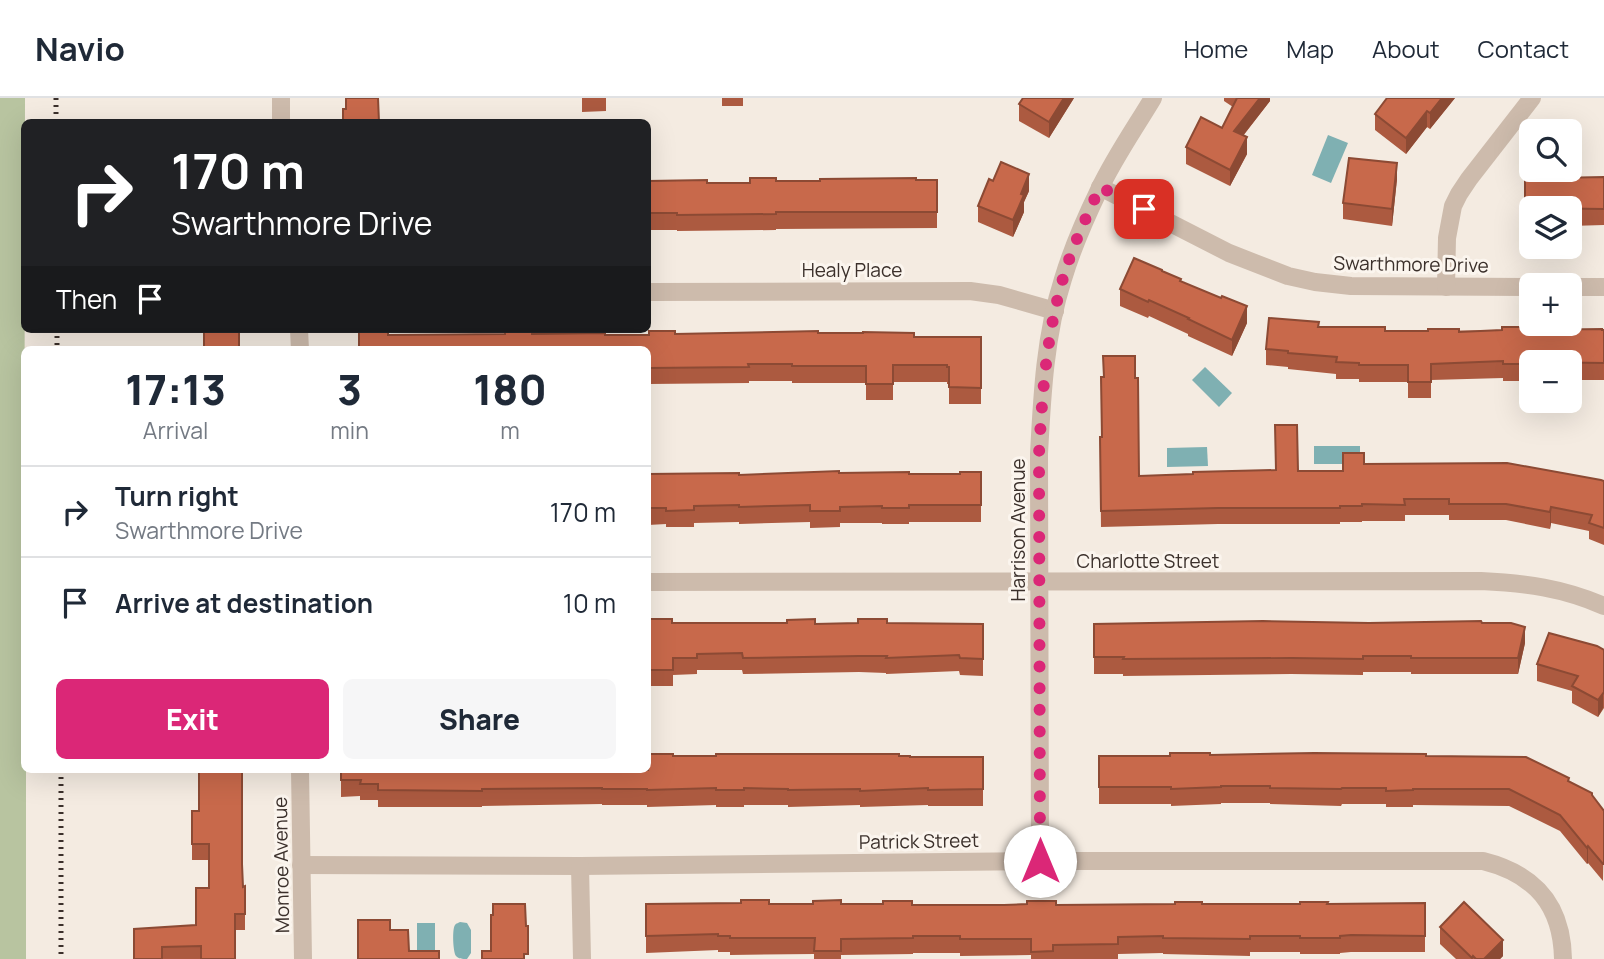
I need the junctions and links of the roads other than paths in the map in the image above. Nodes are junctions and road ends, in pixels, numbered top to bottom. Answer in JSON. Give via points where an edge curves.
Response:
{"nodes":[{"id":1,"x":281,"y":98,"type":"edge"},
{"id":2,"x":1153,"y":98,"type":"edge"},
{"id":3,"x":1532,"y":98,"type":"edge"},
{"id":4,"x":281,"y":119,"type":"edge"},
{"id":5,"x":1100,"y":187,"type":"junction"},
{"id":6,"x":1446,"y":287,"type":"junction"},
{"id":7,"x":1519,"y":287,"type":"edge"},
{"id":8,"x":1582,"y":287,"type":"edge"},
{"id":9,"x":1604,"y":287,"type":"edge"},
{"id":10,"x":651,"y":292,"type":"edge"},
{"id":11,"x":1055,"y":311,"type":"junction"},
{"id":12,"x":651,"y":582,"type":"edge"},
{"id":13,"x":1040,"y":582,"type":"junction"},
{"id":14,"x":1604,"y":606,"type":"edge"},
{"id":15,"x":300,"y":773,"type":"edge"},
{"id":16,"x":1040,"y":861,"type":"junction"},
{"id":17,"x":301,"y":865,"type":"junction"},
{"id":18,"x":580,"y":866,"type":"junction"},
{"id":19,"x":303,"y":959,"type":"edge"},
{"id":20,"x":582,"y":959,"type":"edge"},
{"id":21,"x":1563,"y":959,"type":"edge"}],
"edges":[{"from":1,"to":4,"type":"street"},
{"from":2,"to":5,"type":"street","name":"Harrison Avenue"},
{"from":3,"to":6,"type":"street","via":[[1453,206]]},
{"from":5,"to":6,"type":"street","name":"Swarthmore Drive","via":[[1229,253],[1288,276],[1351,286]]},
{"from":5,"to":11,"type":"street","name":"Harrison Avenue","via":[[1062,281]]},
{"from":6,"to":7,"type":"street","name":"Swarthmore Drive"},
{"from":8,"to":9,"type":"street"},
{"from":10,"to":11,"type":"street","name":"Healy Place","via":[[970,291]]},
{"from":11,"to":13,"type":"street","name":"Harrison Avenue","via":[[1042,394]]},
{"from":12,"to":13,"type":"street","name":"Charlotte Street"},
{"from":13,"to":14,"type":"street","name":"Charlotte Street","via":[[1481,581],[1538,585]]},
{"from":13,"to":16,"type":"street","name":"Harrison Avenue"},
{"from":15,"to":17,"type":"street","name":"Monroe Avenue"},
{"from":16,"to":18,"type":"street","name":"Patrick Street"},
{"from":16,"to":21,"type":"street","name":"Patrick Street","via":[[1483,861],[1523,876],[1543,895],[1559,926]]},
{"from":17,"to":18,"type":"street","name":"Patrick Street"},
{"from":17,"to":19,"type":"street","name":"Monroe Avenue"},
{"from":18,"to":20,"type":"street"}]}
